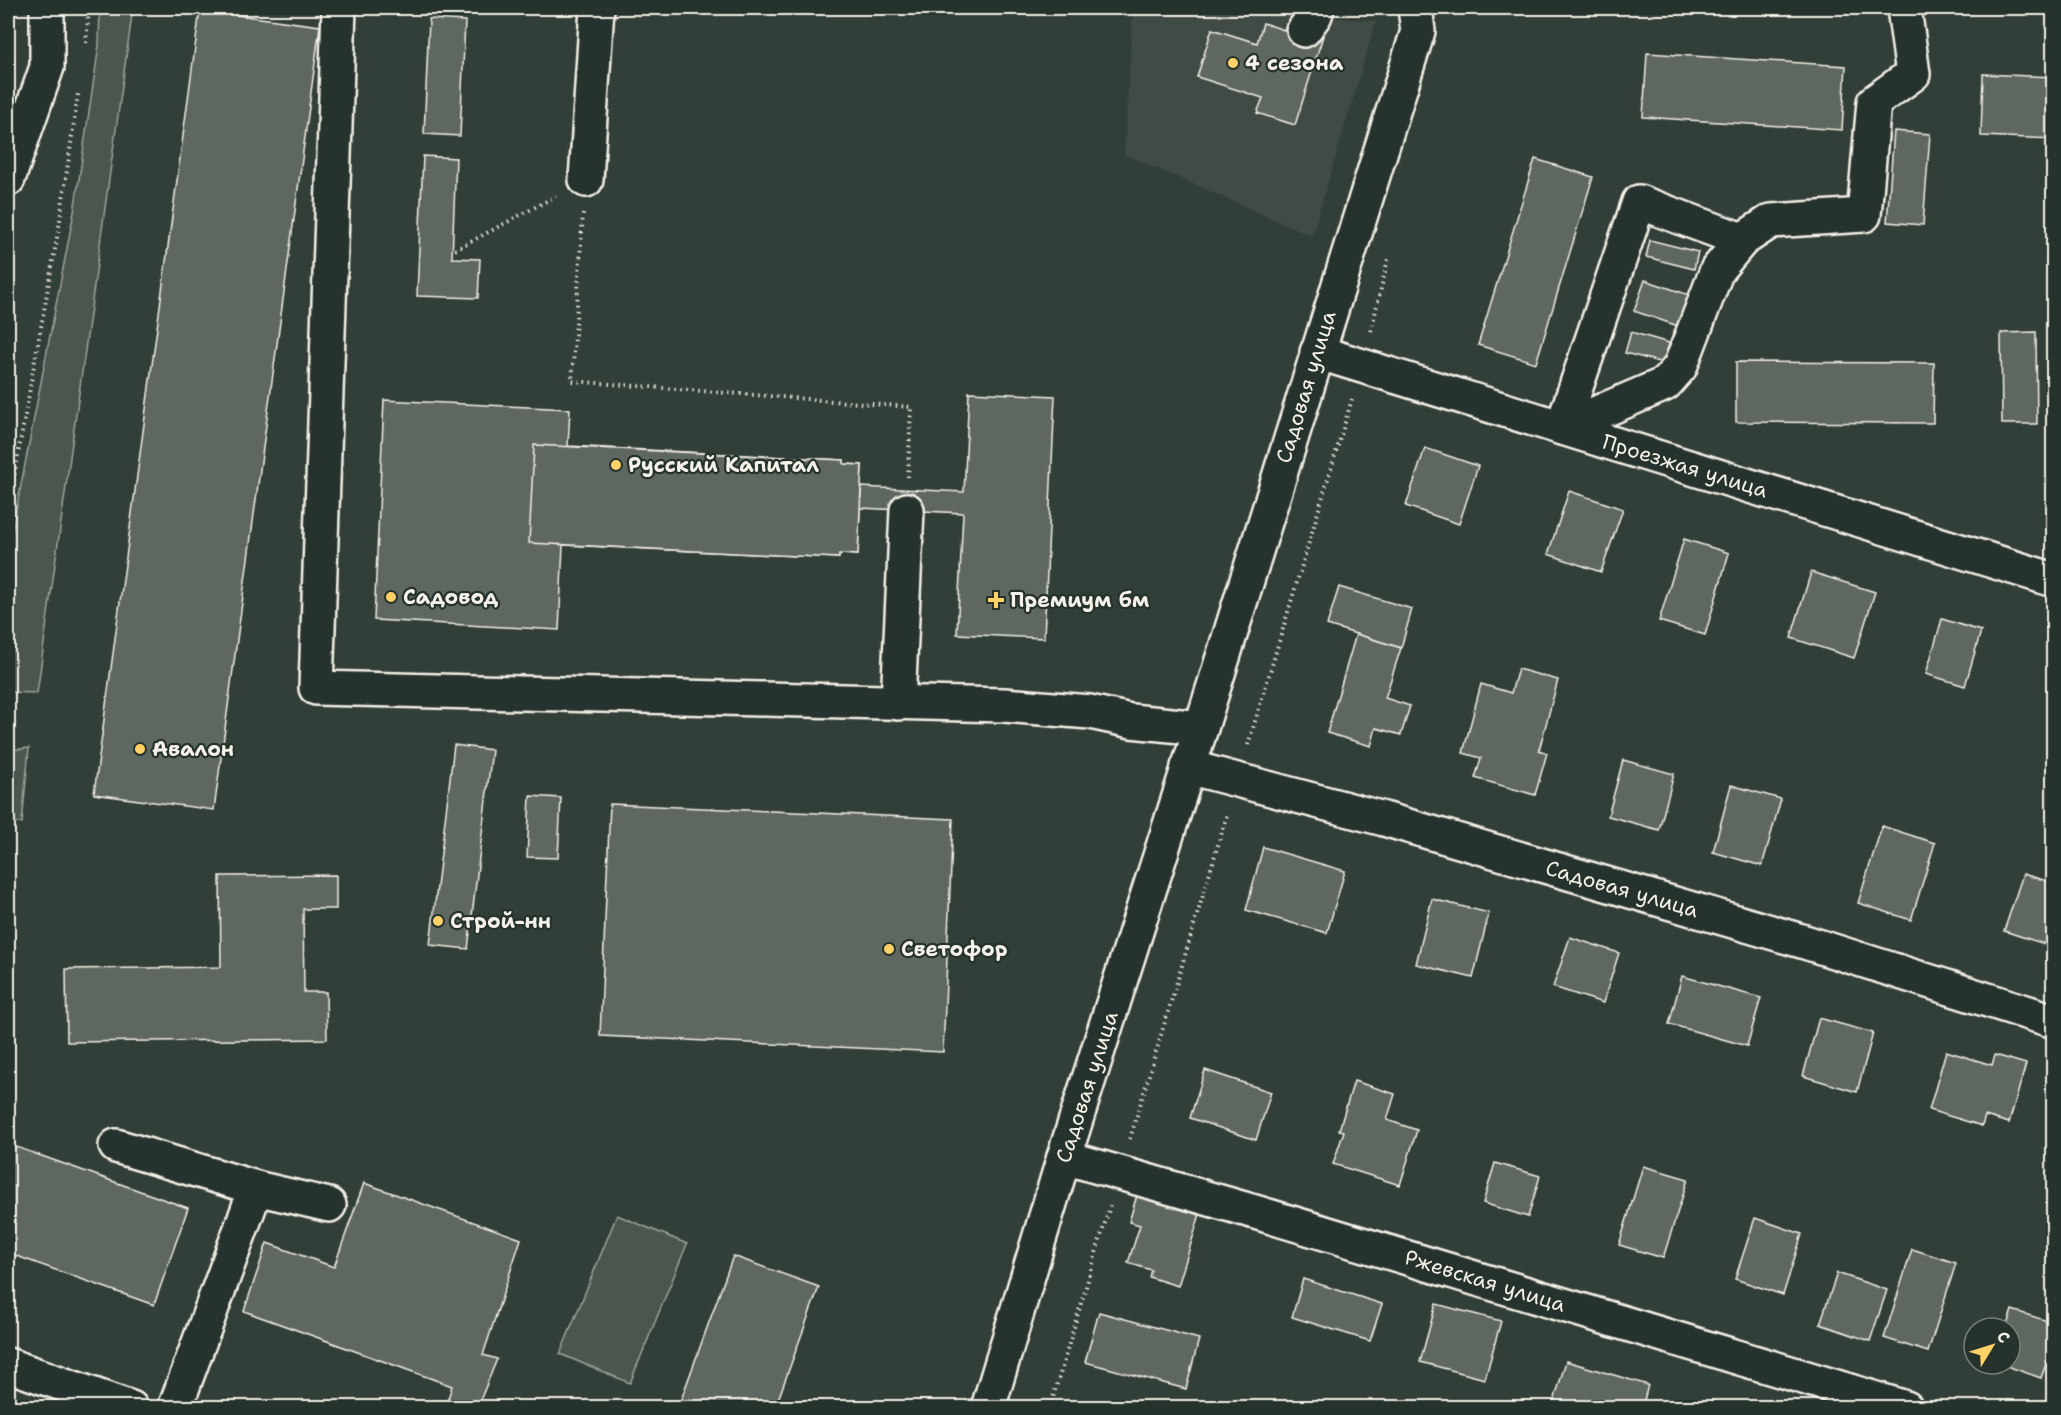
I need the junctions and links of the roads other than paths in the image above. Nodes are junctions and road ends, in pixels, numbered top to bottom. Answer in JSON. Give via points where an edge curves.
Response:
{"nodes":[{"id":1,"x":47,"y":8,"type":"edge"},
{"id":2,"x":339,"y":8,"type":"edge"},
{"id":3,"x":597,"y":8,"type":"edge"},
{"id":4,"x":1415,"y":8,"type":"edge"},
{"id":5,"x":1904,"y":8,"type":"edge"},
{"id":6,"x":13,"y":145,"type":"edge"},
{"id":7,"x":8,"y":179,"type":"edge"},
{"id":8,"x":586,"y":180,"type":"road end"},
{"id":9,"x":1742,"y":240,"type":"junction"},
{"id":10,"x":1317,"y":352,"type":"junction"},
{"id":11,"x":1562,"y":428,"type":"junction"},
{"id":12,"x":907,"y":499,"type":"road end"},
{"id":13,"x":2054,"y":580,"type":"edge"},
{"id":14,"x":898,"y":703,"type":"junction"},
{"id":15,"x":1201,"y":728,"type":"junction"},
{"id":16,"x":1188,"y":766,"type":"junction"},
{"id":17,"x":2054,"y":1021,"type":"edge"},
{"id":18,"x":116,"y":1146,"type":"dead end"},
{"id":19,"x":1064,"y":1157,"type":"junction"},
{"id":20,"x":256,"y":1188,"type":"junction"},
{"id":21,"x":329,"y":1205,"type":"dead end"},
{"id":22,"x":8,"y":1365,"type":"edge"},
{"id":23,"x":131,"y":1407,"type":"edge"},
{"id":24,"x":175,"y":1407,"type":"edge"},
{"id":25,"x":988,"y":1407,"type":"edge"},
{"id":26,"x":1906,"y":1407,"type":"edge"}],
"edges":[{"from":1,"to":6,"type":"street","via":[[47,67]]},
{"from":2,"to":14,"type":"street","via":[[316,688]]},
{"from":3,"to":8,"type":"street"},
{"from":4,"to":10,"type":"street","name":"Садовая улица","via":[[1418,31]]},
{"from":5,"to":9,"type":"street","via":[[1913,74],[1874,102],[1864,214],[1771,221]]},
{"from":6,"to":7,"type":"street"},
{"from":9,"to":11,"type":"street","via":[[1717,270],[1680,367],[1665,384]]},
{"from":9,"to":11,"type":"street","via":[[1639,202]]},
{"from":10,"to":11,"type":"street","name":"Проезжая улица"},
{"from":10,"to":15,"type":"street","name":"Садовая улица"},
{"from":11,"to":13,"type":"street","name":"Проезжая улица"},
{"from":12,"to":14,"type":"street"},
{"from":14,"to":15,"type":"street","via":[[1090,712],[1131,721]]},
{"from":15,"to":16,"type":"street","name":"Садовая улица"},
{"from":16,"to":17,"type":"street","name":"Садовая улица","via":[[1794,939]]},
{"from":16,"to":19,"type":"street","name":"Садовая улица"},
{"from":18,"to":20,"type":"street"},
{"from":19,"to":25,"type":"street","name":"Садовая улица"},
{"from":19,"to":26,"type":"street","name":"Ржевская улица"},
{"from":20,"to":21,"type":"street"},
{"from":20,"to":24,"type":"street"},
{"from":22,"to":23,"type":"street"}]}
